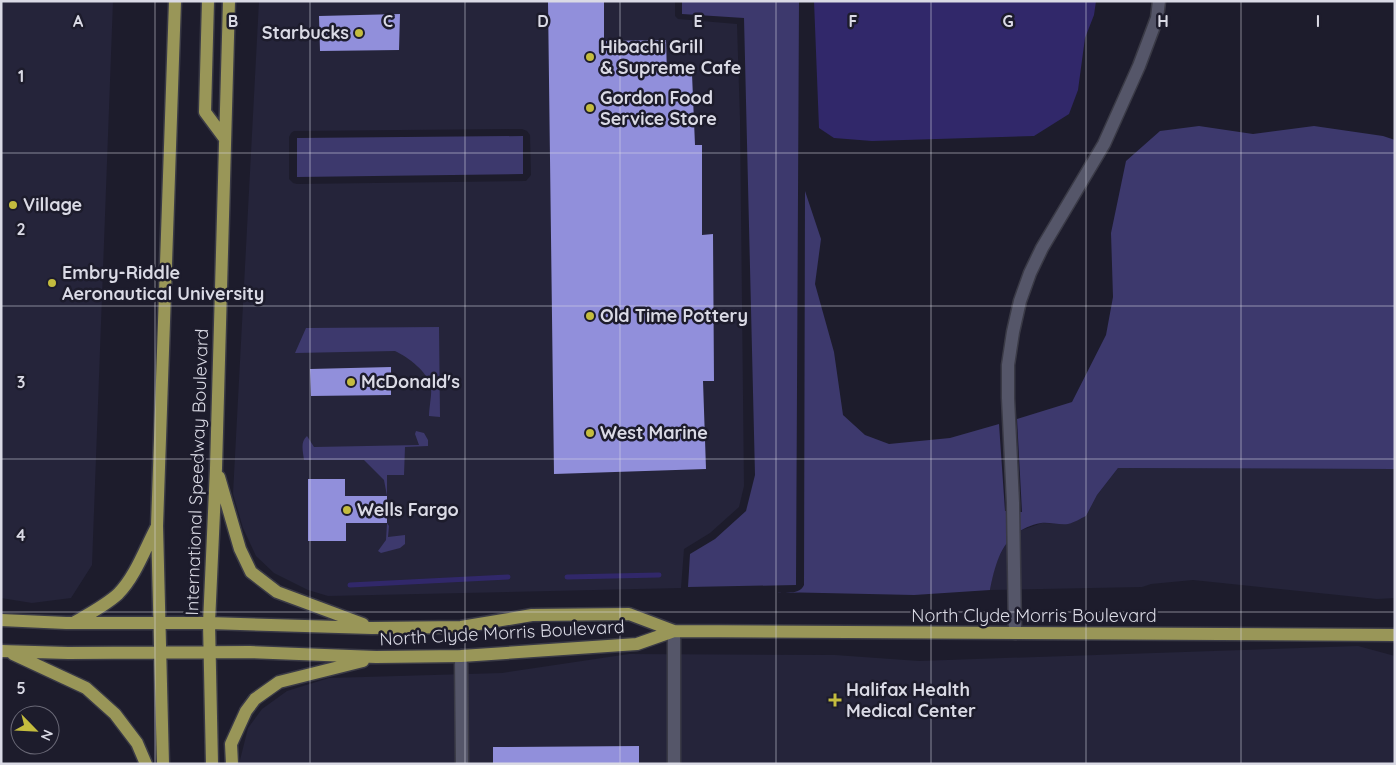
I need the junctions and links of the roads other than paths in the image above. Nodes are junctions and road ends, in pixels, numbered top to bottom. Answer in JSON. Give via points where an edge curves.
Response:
{"nodes":[{"id":1,"x":175,"y":1,"type":"edge"},
{"id":2,"x":208,"y":1,"type":"edge"},
{"id":3,"x":229,"y":1,"type":"edge"},
{"id":4,"x":1159,"y":1,"type":"edge"},
{"id":5,"x":225,"y":139,"type":"junction"},
{"id":6,"x":216,"y":468,"type":"junction"},
{"id":7,"x":157,"y":526,"type":"junction"},
{"id":8,"x":1,"y":620,"type":"edge"},
{"id":9,"x":66,"y":623,"type":"junction"},
{"id":10,"x":209,"y":623,"type":"junction"},
{"id":11,"x":158,"y":624,"type":"junction"},
{"id":12,"x":372,"y":628,"type":"junction"},
{"id":13,"x":674,"y":631,"type":"junction"},
{"id":14,"x":1015,"y":634,"type":"junction"},
{"id":15,"x":1395,"y":635,"type":"edge"},
{"id":16,"x":5,"y":652,"type":"edge"},
{"id":17,"x":210,"y":652,"type":"junction"},
{"id":18,"x":160,"y":653,"type":"junction"},
{"id":19,"x":462,"y":656,"type":"junction"},
{"id":20,"x":376,"y":657,"type":"junction"},
{"id":21,"x":146,"y":764,"type":"edge"},
{"id":22,"x":163,"y":764,"type":"edge"},
{"id":23,"x":212,"y":764,"type":"edge"},
{"id":24,"x":232,"y":764,"type":"edge"},
{"id":25,"x":462,"y":764,"type":"edge"},
{"id":26,"x":674,"y":764,"type":"edge"}],
"edges":[{"from":1,"to":7,"type":"main road","name":"International Speedway Boulevard"},
{"from":2,"to":5,"type":"main road","via":[[205,112]]},
{"from":3,"to":5,"type":"main road","name":"International Speedway Boulevard"},
{"from":4,"to":14,"type":"street","via":[[1157,18],[1139,66],[1104,144],[1042,248],[1020,301],[1008,365]]},
{"from":5,"to":6,"type":"main road","name":"International Speedway Boulevard"},
{"from":6,"to":10,"type":"main road","name":"International Speedway Boulevard"},
{"from":6,"to":12,"type":"main road","via":[[240,549],[251,572],[277,592]]},
{"from":7,"to":9,"type":"main road","via":[[130,579],[118,594],[76,622]]},
{"from":7,"to":11,"type":"main road","name":"International Speedway Boulevard"},
{"from":8,"to":9,"type":"main road","name":"North Clyde Morris Boulevard"},
{"from":9,"to":11,"type":"main road","name":"North Clyde Morris Boulevard"},
{"from":10,"to":11,"type":"main road","name":"North Clyde Morris Boulevard"},
{"from":10,"to":12,"type":"main road","name":"North Clyde Morris Boulevard"},
{"from":10,"to":17,"type":"main road","name":"International Speedway Boulevard"},
{"from":11,"to":18,"type":"main road","name":"International Speedway Boulevard"},
{"from":12,"to":13,"type":"main road","name":"North Clyde Morris Boulevard","via":[[461,628],[532,615],[629,614]]},
{"from":13,"to":14,"type":"main road","name":"North Clyde Morris Boulevard"},
{"from":13,"to":19,"type":"main road","name":"North Clyde Morris Boulevard","via":[[637,644]]},
{"from":13,"to":26,"type":"street"},
{"from":14,"to":15,"type":"main road","name":"North Clyde Morris Boulevard"},
{"from":16,"to":18,"type":"main road","name":"North Clyde Morris Boulevard"},
{"from":16,"to":21,"type":"main road","via":[[86,688],[115,714],[137,743]]},
{"from":17,"to":18,"type":"main road","name":"North Clyde Morris Boulevard"},
{"from":17,"to":20,"type":"main road","name":"North Clyde Morris Boulevard"},
{"from":17,"to":23,"type":"main road","name":"International Speedway Boulevard"},
{"from":18,"to":22,"type":"main road","name":"International Speedway Boulevard"},
{"from":19,"to":20,"type":"main road","name":"North Clyde Morris Boulevard"},
{"from":19,"to":25,"type":"street"},
{"from":20,"to":24,"type":"main road","via":[[279,682],[255,698],[231,744]]}]}
